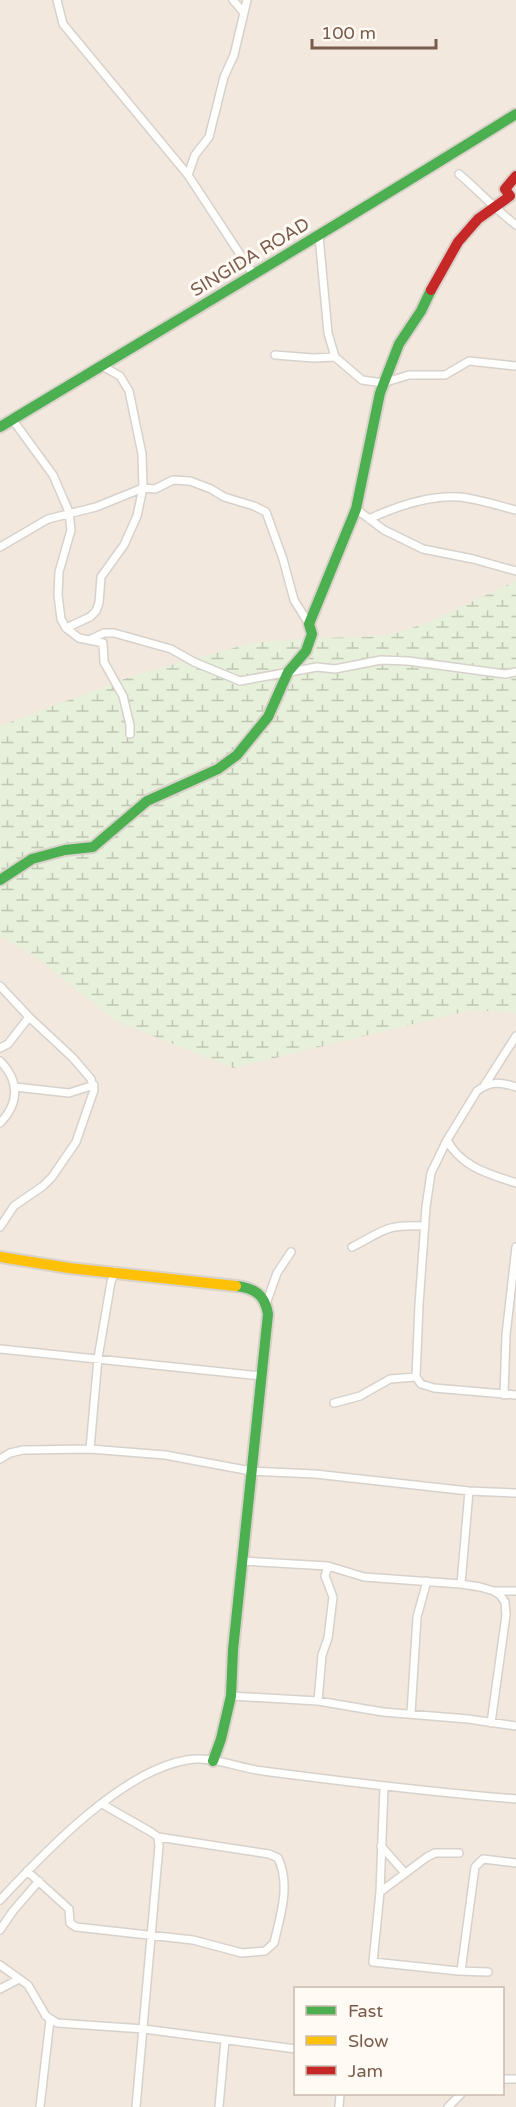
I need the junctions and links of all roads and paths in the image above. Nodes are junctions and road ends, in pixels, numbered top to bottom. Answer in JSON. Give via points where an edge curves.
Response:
{"nodes":[{"id":1,"x":57,"y":0,"type":"edge"},
{"id":2,"x":233,"y":0,"type":"edge"},
{"id":3,"x":246,"y":0,"type":"edge"},
{"id":4,"x":244,"y":13,"type":"junction"},
{"id":5,"x":515,"y":115,"type":"edge"},
{"id":6,"x":459,"y":174,"type":"dead end"},
{"id":7,"x":188,"y":175,"type":"junction"},
{"id":8,"x":516,"y":176,"type":"edge"},
{"id":9,"x":493,"y":208,"type":"junction"},
{"id":10,"x":516,"y":225,"type":"edge"},
{"id":11,"x":319,"y":236,"type":"junction"},
{"id":12,"x":253,"y":274,"type":"junction"},
{"id":13,"x":275,"y":355,"type":"dead end"},
{"id":14,"x":335,"y":357,"type":"junction"},
{"id":15,"x":102,"y":366,"type":"junction"},
{"id":16,"x":516,"y":366,"type":"edge"},
{"id":17,"x":383,"y":383,"type":"junction"},
{"id":18,"x":12,"y":419,"type":"junction"},
{"id":19,"x":0,"y":427,"type":"edge"},
{"id":20,"x":142,"y":488,"type":"junction"},
{"id":21,"x":356,"y":509,"type":"junction"},
{"id":22,"x":516,"y":510,"type":"edge"},
{"id":23,"x":69,"y":512,"type":"junction"},
{"id":24,"x":369,"y":519,"type":"junction"},
{"id":25,"x":0,"y":547,"type":"edge"},
{"id":26,"x":516,"y":571,"type":"edge"},
{"id":27,"x":309,"y":624,"type":"junction"},
{"id":28,"x":66,"y":628,"type":"junction"},
{"id":29,"x":89,"y":640,"type":"junction"},
{"id":30,"x":288,"y":672,"type":"junction"},
{"id":31,"x":516,"y":672,"type":"edge"},
{"id":32,"x":130,"y":734,"type":"dead end"},
{"id":33,"x":0,"y":879,"type":"edge"},
{"id":34,"x":0,"y":986,"type":"edge"},
{"id":35,"x":29,"y":1017,"type":"junction"},
{"id":36,"x":516,"y":1035,"type":"edge"},
{"id":37,"x":0,"y":1048,"type":"edge"},
{"id":38,"x":0,"y":1061,"type":"edge"},
{"id":39,"x":94,"y":1085,"type":"junction"},
{"id":40,"x":484,"y":1086,"type":"junction"},
{"id":41,"x":15,"y":1087,"type":"junction"},
{"id":42,"x":516,"y":1087,"type":"edge"},
{"id":43,"x":0,"y":1123,"type":"edge"},
{"id":44,"x":447,"y":1140,"type":"junction"},
{"id":45,"x":516,"y":1183,"type":"edge"},
{"id":46,"x":425,"y":1226,"type":"junction"},
{"id":47,"x":0,"y":1227,"type":"edge"},
{"id":48,"x":352,"y":1247,"type":"dead end"},
{"id":49,"x":516,"y":1247,"type":"edge"},
{"id":50,"x":291,"y":1252,"type":"dead end"},
{"id":51,"x":0,"y":1257,"type":"edge"},
{"id":52,"x":115,"y":1272,"type":"junction"},
{"id":53,"x":267,"y":1301,"type":"junction"},
{"id":54,"x":0,"y":1349,"type":"edge"},
{"id":55,"x":98,"y":1358,"type":"junction"},
{"id":56,"x":261,"y":1376,"type":"junction"},
{"id":57,"x":416,"y":1377,"type":"junction"},
{"id":58,"x":504,"y":1395,"type":"junction"},
{"id":59,"x":516,"y":1395,"type":"edge"},
{"id":60,"x":334,"y":1403,"type":"dead end"},
{"id":61,"x":90,"y":1449,"type":"junction"},
{"id":62,"x":0,"y":1460,"type":"edge"},
{"id":63,"x":251,"y":1471,"type":"junction"},
{"id":64,"x":469,"y":1491,"type":"junction"},
{"id":65,"x":516,"y":1493,"type":"edge"},
{"id":66,"x":242,"y":1561,"type":"junction"},
{"id":67,"x":328,"y":1566,"type":"junction"},
{"id":68,"x":427,"y":1581,"type":"junction"},
{"id":69,"x":461,"y":1584,"type":"junction"},
{"id":70,"x":494,"y":1591,"type":"junction"},
{"id":71,"x":516,"y":1592,"type":"edge"},
{"id":72,"x":231,"y":1696,"type":"junction"},
{"id":73,"x":318,"y":1701,"type":"junction"},
{"id":74,"x":411,"y":1713,"type":"junction"},
{"id":75,"x":491,"y":1723,"type":"junction"},
{"id":76,"x":516,"y":1726,"type":"edge"},
{"id":77,"x":213,"y":1761,"type":"junction"},
{"id":78,"x":384,"y":1787,"type":"junction"},
{"id":79,"x":516,"y":1799,"type":"edge"},
{"id":80,"x":102,"y":1804,"type":"junction"},
{"id":81,"x":158,"y":1837,"type":"junction"},
{"id":82,"x":381,"y":1846,"type":"junction"},
{"id":83,"x":459,"y":1853,"type":"dead end"},
{"id":84,"x":516,"y":1863,"type":"edge"},
{"id":85,"x":27,"y":1871,"type":"junction"},
{"id":86,"x":405,"y":1873,"type":"junction"},
{"id":87,"x":39,"y":1881,"type":"junction"},
{"id":88,"x":380,"y":1892,"type":"junction"},
{"id":89,"x":0,"y":1900,"type":"edge"},
{"id":90,"x":0,"y":1930,"type":"edge"},
{"id":91,"x":151,"y":1935,"type":"junction"},
{"id":92,"x":0,"y":1965,"type":"edge"},
{"id":93,"x":460,"y":1971,"type":"junction"},
{"id":94,"x":488,"y":1972,"type":"dead end"},
{"id":95,"x":19,"y":1979,"type":"junction"},
{"id":96,"x":0,"y":1989,"type":"edge"},
{"id":97,"x":50,"y":2020,"type":"junction"},
{"id":98,"x":144,"y":2029,"type":"junction"},
{"id":99,"x":225,"y":2040,"type":"junction"},
{"id":100,"x":294,"y":2049,"type":"edge"},
{"id":101,"x":460,"y":2095,"type":"edge"},
{"id":102,"x":40,"y":2107,"type":"edge"},
{"id":103,"x":136,"y":2107,"type":"edge"},
{"id":104,"x":219,"y":2107,"type":"edge"},
{"id":105,"x":448,"y":2107,"type":"edge"}],
"edges":[{"from":1,"to":7,"type":"street","via":[[63,24]]},
{"from":2,"to":4,"type":"street"},
{"from":3,"to":4,"type":"street"},
{"from":4,"to":7,"type":"street","via":[[209,137],[195,155]]},
{"from":5,"to":11,"type":"main road","name":"SINGIDA ROAD"},
{"from":6,"to":9,"type":"street"},
{"from":7,"to":12,"type":"street"},
{"from":8,"to":9,"type":"main road","via":[[505,189],[510,196]]},
{"from":9,"to":10,"type":"street"},
{"from":9,"to":17,"type":"main road","via":[[472,226],[453,251],[399,344]]},
{"from":11,"to":12,"type":"main road","name":"SINGIDA ROAD"},
{"from":11,"to":14,"type":"street","via":[[328,333]]},
{"from":12,"to":15,"type":"main road","name":"SINGIDA ROAD"},
{"from":13,"to":14,"type":"street"},
{"from":14,"to":17,"type":"street","via":[[362,380]]},
{"from":15,"to":18,"type":"main road","name":"SINGIDA ROAD"},
{"from":15,"to":20,"type":"street","via":[[120,376],[129,391],[142,454]]},
{"from":16,"to":17,"type":"street","via":[[469,361],[445,375],[409,375]]},
{"from":17,"to":21,"type":"main road"},
{"from":18,"to":19,"type":"main road","name":"SINGIDA ROAD"},
{"from":18,"to":23,"type":"street","via":[[53,475]]},
{"from":20,"to":23,"type":"street","via":[[96,507]]},
{"from":20,"to":27,"type":"street","via":[[155,489],[173,480],[190,481],[266,512],[294,600]]},
{"from":20,"to":28,"type":"street","via":[[124,545],[101,577],[96,611]]},
{"from":21,"to":24,"type":"street"},
{"from":21,"to":27,"type":"main road"},
{"from":22,"to":24,"type":"street","via":[[462,497],[435,497]]},
{"from":23,"to":25,"type":"street","via":[[48,519]]},
{"from":23,"to":28,"type":"street","via":[[71,530],[59,572],[58,595]]},
{"from":24,"to":26,"type":"street","via":[[423,549]]},
{"from":27,"to":30,"type":"main road","via":[[312,634],[306,651]]},
{"from":28,"to":29,"type":"street"},
{"from":29,"to":30,"type":"street","via":[[114,633],[171,649],[235,680]]},
{"from":29,"to":32,"type":"street","via":[[103,643],[104,662],[123,696]]},
{"from":30,"to":31,"type":"street","via":[[316,667],[335,669],[381,660]]},
{"from":30,"to":33,"type":"main road","via":[[268,717],[237,755],[218,769],[147,801],[93,847],[32,859]]},
{"from":34,"to":35,"type":"street"},
{"from":35,"to":37,"type":"street","via":[[8,1044]]},
{"from":35,"to":39,"type":"street","via":[[73,1058]]},
{"from":36,"to":40,"type":"street"},
{"from":38,"to":41,"type":"street"},
{"from":39,"to":41,"type":"street","via":[[69,1093]]},
{"from":39,"to":47,"type":"street","via":[[76,1142],[48,1182],[14,1206]]},
{"from":40,"to":42,"type":"street","via":[[504,1083]]},
{"from":40,"to":44,"type":"street","via":[[472,1096]]},
{"from":41,"to":43,"type":"street","via":[[11,1108]]},
{"from":44,"to":45,"type":"street","via":[[466,1164]]},
{"from":44,"to":46,"type":"street","via":[[431,1173]]},
{"from":46,"to":48,"type":"street","via":[[392,1226]]},
{"from":46,"to":57,"type":"street"},
{"from":49,"to":58,"type":"street"},
{"from":50,"to":53,"type":"street","via":[[277,1273]]},
{"from":51,"to":52,"type":"main road"},
{"from":52,"to":53,"type":"main road","via":[[253,1289]]},
{"from":52,"to":55,"type":"street"},
{"from":53,"to":56,"type":"main road"},
{"from":54,"to":55,"type":"street"},
{"from":55,"to":56,"type":"street"},
{"from":55,"to":61,"type":"street"},
{"from":56,"to":63,"type":"main road"},
{"from":57,"to":58,"type":"street","via":[[421,1384],[434,1388]]},
{"from":57,"to":60,"type":"street","via":[[390,1379],[360,1396]]},
{"from":58,"to":59,"type":"street"},
{"from":61,"to":62,"type":"street","via":[[23,1450]]},
{"from":61,"to":63,"type":"street","via":[[165,1455]]},
{"from":63,"to":64,"type":"street"},
{"from":63,"to":66,"type":"main road"},
{"from":64,"to":65,"type":"street"},
{"from":64,"to":69,"type":"street"},
{"from":66,"to":67,"type":"street"},
{"from":66,"to":72,"type":"main road"},
{"from":67,"to":68,"type":"street","via":[[364,1577]]},
{"from":67,"to":73,"type":"street","via":[[325,1576],[333,1597]]},
{"from":68,"to":69,"type":"street"},
{"from":68,"to":74,"type":"street","via":[[417,1617]]},
{"from":69,"to":70,"type":"street"},
{"from":70,"to":71,"type":"street"},
{"from":70,"to":75,"type":"street","via":[[505,1602],[506,1615]]},
{"from":72,"to":73,"type":"street"},
{"from":72,"to":77,"type":"main road"},
{"from":73,"to":74,"type":"street"},
{"from":74,"to":75,"type":"street"},
{"from":75,"to":76,"type":"street"},
{"from":77,"to":78,"type":"street"},
{"from":77,"to":80,"type":"street","via":[[188,1759],[161,1767]]},
{"from":78,"to":79,"type":"street"},
{"from":78,"to":82,"type":"street"},
{"from":80,"to":81,"type":"street"},
{"from":80,"to":85,"type":"street"},
{"from":81,"to":91,"type":"street"},
{"from":81,"to":91,"type":"street","via":[[278,1858],[284,1900],[274,1943],[265,1951],[243,1953],[193,1940]]},
{"from":82,"to":86,"type":"street"},
{"from":82,"to":88,"type":"street"},
{"from":83,"to":86,"type":"street","via":[[435,1853]]},
{"from":84,"to":93,"type":"street","via":[[483,1859],[475,1867]]},
{"from":85,"to":87,"type":"street"},
{"from":85,"to":89,"type":"street"},
{"from":86,"to":88,"type":"street"},
{"from":87,"to":90,"type":"street"},
{"from":87,"to":91,"type":"street","via":[[69,1910],[72,1926]]},
{"from":88,"to":93,"type":"street","via":[[373,1962]]},
{"from":91,"to":98,"type":"street"},
{"from":92,"to":95,"type":"street"},
{"from":93,"to":94,"type":"street"},
{"from":95,"to":96,"type":"street"},
{"from":95,"to":97,"type":"street","via":[[28,1985]]},
{"from":97,"to":98,"type":"street"},
{"from":97,"to":102,"type":"street"},
{"from":98,"to":99,"type":"street"},
{"from":98,"to":103,"type":"street"},
{"from":99,"to":100,"type":"street"},
{"from":99,"to":104,"type":"street"},
{"from":101,"to":105,"type":"street"}]}
